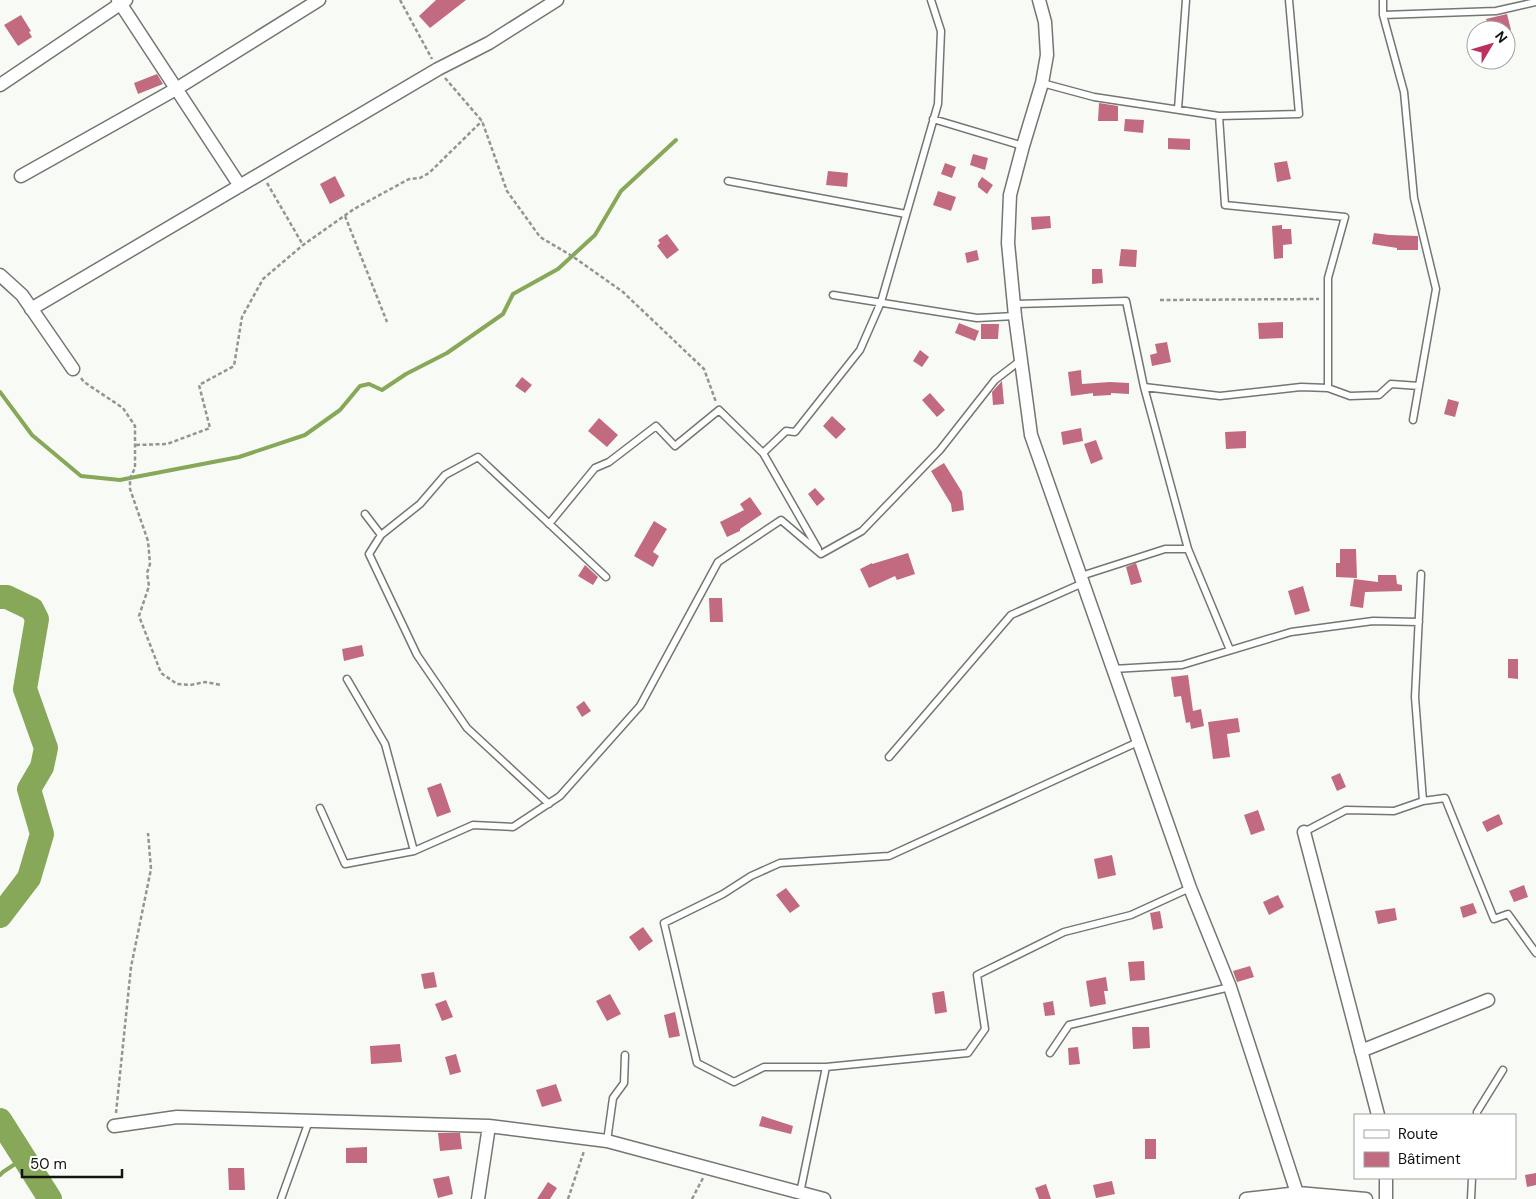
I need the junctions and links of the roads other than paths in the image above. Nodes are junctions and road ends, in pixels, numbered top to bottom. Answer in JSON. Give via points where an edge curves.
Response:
{"nodes":[{"id":1,"x":319,"y":0,"type":"edge"},
{"id":2,"x":557,"y":0,"type":"edge"},
{"id":3,"x":931,"y":0,"type":"edge"},
{"id":4,"x":1039,"y":0,"type":"edge"},
{"id":5,"x":1186,"y":0,"type":"edge"},
{"id":6,"x":1289,"y":0,"type":"edge"},
{"id":7,"x":1383,"y":0,"type":"edge"},
{"id":8,"x":122,"y":1,"type":"edge"},
{"id":9,"x":1536,"y":2,"type":"edge"},
{"id":10,"x":1383,"y":15,"type":"junction"},
{"id":11,"x":1042,"y":83,"type":"junction"},
{"id":12,"x":0,"y":85,"type":"edge"},
{"id":13,"x":176,"y":89,"type":"junction"},
{"id":14,"x":1178,"y":109,"type":"junction"},
{"id":15,"x":1219,"y":116,"type":"junction"},
{"id":16,"x":933,"y":119,"type":"junction"},
{"id":17,"x":1023,"y":146,"type":"junction"},
{"id":18,"x":21,"y":176,"type":"dead end"},
{"id":19,"x":728,"y":181,"type":"dead end"},
{"id":20,"x":240,"y":186,"type":"junction"},
{"id":21,"x":906,"y":214,"type":"junction"},
{"id":22,"x":0,"y":274,"type":"edge"},
{"id":23,"x":833,"y":295,"type":"dead end"},
{"id":24,"x":881,"y":302,"type":"junction"},
{"id":25,"x":31,"y":309,"type":"junction"},
{"id":26,"x":1014,"y":310,"type":"junction"},
{"id":27,"x":1021,"y":360,"type":"junction"},
{"id":28,"x":73,"y":369,"type":"road end"},
{"id":29,"x":1418,"y":386,"type":"junction"},
{"id":30,"x":1144,"y":387,"type":"junction"},
{"id":31,"x":1328,"y":388,"type":"junction"},
{"id":32,"x":1413,"y":420,"type":"dead end"},
{"id":33,"x":763,"y":453,"type":"junction"},
{"id":34,"x":365,"y":514,"type":"dead end"},
{"id":35,"x":549,"y":524,"type":"junction"},
{"id":36,"x":381,"y":535,"type":"junction"},
{"id":37,"x":1188,"y":549,"type":"junction"},
{"id":38,"x":821,"y":554,"type":"junction"},
{"id":39,"x":1421,"y":574,"type":"dead end"},
{"id":40,"x":606,"y":578,"type":"dead end"},
{"id":41,"x":1082,"y":579,"type":"junction"},
{"id":42,"x":1419,"y":622,"type":"junction"},
{"id":43,"x":1230,"y":650,"type":"junction"},
{"id":44,"x":1112,"y":669,"type":"junction"},
{"id":45,"x":347,"y":679,"type":"dead end"},
{"id":46,"x":1138,"y":742,"type":"junction"},
{"id":47,"x":889,"y":757,"type":"dead end"},
{"id":48,"x":1423,"y":801,"type":"junction"},
{"id":49,"x":549,"y":804,"type":"junction"},
{"id":50,"x":320,"y":808,"type":"dead end"},
{"id":51,"x":1304,"y":832,"type":"joint"},
{"id":52,"x":414,"y":851,"type":"junction"},
{"id":53,"x":1190,"y":888,"type":"junction"},
{"id":54,"x":1536,"y":953,"type":"edge"},
{"id":55,"x":1230,"y":987,"type":"junction"},
{"id":56,"x":1488,"y":1000,"type":"dead end"},
{"id":57,"x":1361,"y":1052,"type":"junction"},
{"id":58,"x":1050,"y":1053,"type":"dead end"},
{"id":59,"x":625,"y":1055,"type":"dead end"},
{"id":60,"x":826,"y":1067,"type":"junction"},
{"id":61,"x":1503,"y":1070,"type":"dead end"},
{"id":62,"x":1378,"y":1114,"type":"edge"},
{"id":63,"x":1476,"y":1114,"type":"edge"},
{"id":64,"x":309,"y":1120,"type":"junction"},
{"id":65,"x":114,"y":1126,"type":"road end"},
{"id":66,"x":489,"y":1126,"type":"junction"},
{"id":67,"x":607,"y":1141,"type":"junction"},
{"id":68,"x":1386,"y":1179,"type":"edge"},
{"id":69,"x":1472,"y":1179,"type":"edge"},
{"id":70,"x":800,"y":1193,"type":"junction"},
{"id":71,"x":1299,"y":1196,"type":"edge"},
{"id":72,"x":281,"y":1199,"type":"edge"},
{"id":73,"x":478,"y":1199,"type":"edge"},
{"id":74,"x":824,"y":1199,"type":"edge"},
{"id":75,"x":1246,"y":1199,"type":"edge"},
{"id":76,"x":1366,"y":1199,"type":"edge"},
{"id":77,"x":1386,"y":1199,"type":"edge"},
{"id":78,"x":1471,"y":1199,"type":"edge"}],
"edges":[{"from":1,"to":13,"type":"street"},
{"from":2,"to":20,"type":"street","via":[[489,43]]},
{"from":3,"to":16,"type":"lane","via":[[941,31],[938,104]]},
{"from":4,"to":11,"type":"street","via":[[1045,22],[1047,55]]},
{"from":5,"to":14,"type":"lane"},
{"from":6,"to":15,"type":"lane","via":[[1299,114]]},
{"from":7,"to":10,"type":"lane"},
{"from":8,"to":12,"type":"street"},
{"from":8,"to":13,"type":"street"},
{"from":9,"to":10,"type":"lane","via":[[1496,11]]},
{"from":10,"to":29,"type":"lane","via":[[1404,92],[1414,198],[1436,289]]},
{"from":11,"to":14,"type":"lane","via":[[1094,97]]},
{"from":11,"to":17,"type":"street"},
{"from":13,"to":18,"type":"street"},
{"from":13,"to":20,"type":"street"},
{"from":14,"to":15,"type":"lane"},
{"from":15,"to":31,"type":"lane","via":[[1225,205],[1344,217],[1328,278]]},
{"from":16,"to":17,"type":"lane"},
{"from":16,"to":21,"type":"lane"},
{"from":17,"to":26,"type":"street","via":[[1010,195],[1008,243]]},
{"from":19,"to":21,"type":"lane"},
{"from":20,"to":25,"type":"street"},
{"from":21,"to":24,"type":"lane"},
{"from":22,"to":25,"type":"street","via":[[22,295]]},
{"from":23,"to":24,"type":"lane"},
{"from":24,"to":26,"type":"lane","via":[[977,318]]},
{"from":24,"to":33,"type":"lane","via":[[860,350],[795,432],[786,431]]},
{"from":25,"to":28,"type":"street"},
{"from":26,"to":27,"type":"street"},
{"from":26,"to":30,"type":"lane","via":[[1126,302]]},
{"from":27,"to":38,"type":"lane","via":[[995,380],[940,450],[862,532]]},
{"from":27,"to":41,"type":"street","via":[[1031,435]]},
{"from":29,"to":31,"type":"lane","via":[[1392,384],[1379,395],[1350,396]]},
{"from":29,"to":32,"type":"lane"},
{"from":30,"to":31,"type":"lane","via":[[1220,396],[1301,387]]},
{"from":30,"to":37,"type":"lane"},
{"from":33,"to":35,"type":"lane","via":[[719,410],[675,446],[656,426],[609,462],[594,468]]},
{"from":33,"to":38,"type":"lane"},
{"from":34,"to":36,"type":"lane"},
{"from":35,"to":36,"type":"lane","via":[[478,458],[445,475],[420,504]]},
{"from":35,"to":40,"type":"lane"},
{"from":36,"to":49,"type":"lane","via":[[369,554],[417,655],[467,728]]},
{"from":37,"to":41,"type":"lane","via":[[1165,549]]},
{"from":37,"to":43,"type":"lane"},
{"from":38,"to":49,"type":"lane","via":[[781,520],[718,562],[640,706],[560,796]]},
{"from":39,"to":42,"type":"lane"},
{"from":41,"to":44,"type":"street"},
{"from":41,"to":47,"type":"lane","via":[[1011,615]]},
{"from":42,"to":43,"type":"lane","via":[[1373,620],[1291,632]]},
{"from":42,"to":48,"type":"lane","via":[[1415,697]]},
{"from":43,"to":44,"type":"lane","via":[[1182,665]]},
{"from":44,"to":46,"type":"street"},
{"from":45,"to":52,"type":"lane","via":[[385,744]]},
{"from":46,"to":53,"type":"street"},
{"from":46,"to":60,"type":"lane","via":[[889,856],[780,862],[664,923],[697,1063],[734,1082],[764,1067]]},
{"from":48,"to":51,"type":"lane","via":[[1394,810],[1346,810]]},
{"from":48,"to":54,"type":"lane","via":[[1445,798],[1494,919],[1508,914]]},
{"from":49,"to":52,"type":"lane","via":[[512,827],[473,825]]},
{"from":50,"to":52,"type":"lane","via":[[344,864]]},
{"from":51,"to":57,"type":"street"},
{"from":53,"to":55,"type":"street"},
{"from":53,"to":60,"type":"lane","via":[[1131,915],[1064,932],[978,975],[985,1029],[968,1053]]},
{"from":55,"to":58,"type":"lane","via":[[1069,1025]]},
{"from":55,"to":71,"type":"street"},
{"from":56,"to":57,"type":"street"},
{"from":57,"to":62,"type":"street"},
{"from":59,"to":67,"type":"lane","via":[[624,1083],[613,1098]]},
{"from":60,"to":70,"type":"lane"},
{"from":61,"to":63,"type":"lane"},
{"from":64,"to":65,"type":"street","via":[[177,1117]]},
{"from":64,"to":66,"type":"street"},
{"from":64,"to":72,"type":"lane"},
{"from":66,"to":67,"type":"street"},
{"from":66,"to":73,"type":"street"},
{"from":67,"to":70,"type":"street"},
{"from":68,"to":77,"type":"street"},
{"from":69,"to":78,"type":"lane"},
{"from":70,"to":74,"type":"street"},
{"from":71,"to":75,"type":"street"},
{"from":71,"to":76,"type":"street"}]}
